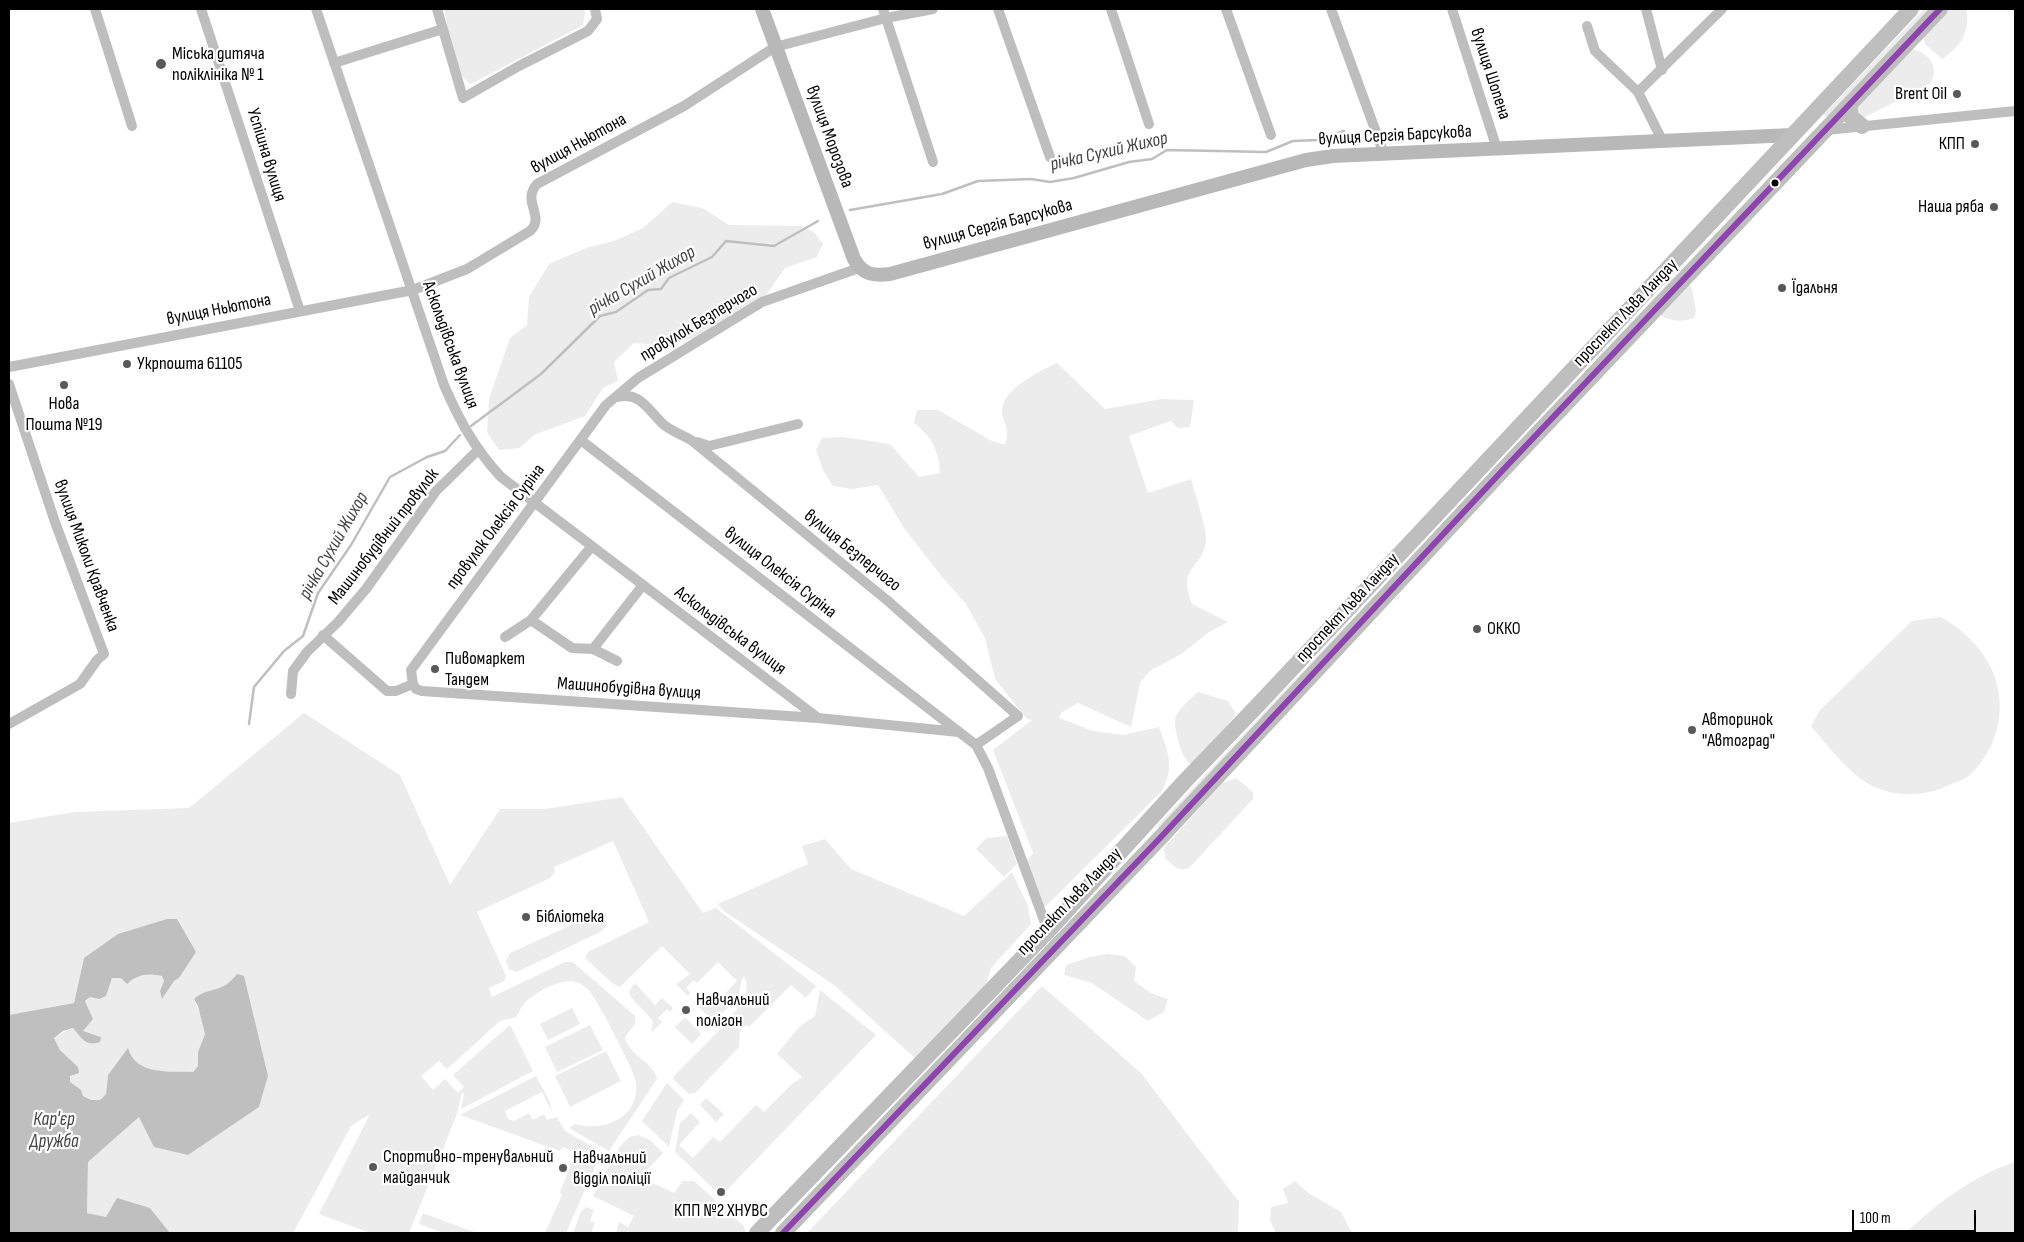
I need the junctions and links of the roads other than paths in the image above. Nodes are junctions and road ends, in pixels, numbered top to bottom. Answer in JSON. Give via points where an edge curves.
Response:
{"nodes":[{"id":1,"x":95,"y":9,"type":"edge"},
{"id":2,"x":201,"y":9,"type":"edge"},
{"id":3,"x":316,"y":9,"type":"edge"},
{"id":4,"x":438,"y":9,"type":"edge"},
{"id":5,"x":595,"y":9,"type":"edge"},
{"id":6,"x":762,"y":9,"type":"edge"},
{"id":7,"x":933,"y":9,"type":"edge"},
{"id":8,"x":998,"y":9,"type":"edge"},
{"id":9,"x":1111,"y":9,"type":"edge"},
{"id":10,"x":1226,"y":9,"type":"edge"},
{"id":11,"x":1331,"y":9,"type":"edge"},
{"id":12,"x":1452,"y":9,"type":"edge"},
{"id":13,"x":1646,"y":9,"type":"edge"},
{"id":14,"x":1722,"y":9,"type":"edge"},
{"id":15,"x":1897,"y":9,"type":"edge"},
{"id":16,"x":1911,"y":9,"type":"edge"},
{"id":17,"x":1940,"y":9,"type":"edge"},
{"id":18,"x":884,"y":14,"type":"edge"},
{"id":19,"x":1587,"y":26,"type":"dead end"},
{"id":20,"x":1892,"y":28,"type":"junction"},
{"id":21,"x":443,"y":29,"type":"junction"},
{"id":22,"x":775,"y":47,"type":"junction"},
{"id":23,"x":334,"y":63,"type":"junction"},
{"id":24,"x":1662,"y":70,"type":"junction"},
{"id":25,"x":1638,"y":92,"type":"junction"},
{"id":26,"x":1850,"y":105,"type":"junction"},
{"id":27,"x":2015,"y":111,"type":"edge"},
{"id":28,"x":1149,"y":124,"type":"dead end"},
{"id":29,"x":132,"y":126,"type":"dead end"},
{"id":30,"x":1862,"y":126,"type":"junction"},
{"id":31,"x":1826,"y":130,"type":"junction"},
{"id":32,"x":1271,"y":135,"type":"dead end"},
{"id":33,"x":1792,"y":135,"type":"junction"},
{"id":34,"x":1662,"y":140,"type":"junction"},
{"id":35,"x":1497,"y":149,"type":"junction"},
{"id":36,"x":1384,"y":154,"type":"junction"},
{"id":37,"x":1050,"y":157,"type":"dead end"},
{"id":38,"x":933,"y":162,"type":"dead end"},
{"id":39,"x":1680,"y":255,"type":"junction"},
{"id":40,"x":1696,"y":269,"type":"junction"},
{"id":41,"x":863,"y":271,"type":"junction"},
{"id":42,"x":413,"y":290,"type":"junction"},
{"id":43,"x":300,"y":311,"type":"junction"},
{"id":44,"x":9,"y":367,"type":"edge"},
{"id":45,"x":9,"y":384,"type":"edge"},
{"id":46,"x":618,"y":397,"type":"junction"},
{"id":47,"x":798,"y":424,"type":"dead end"},
{"id":48,"x":691,"y":440,"type":"junction"},
{"id":49,"x":582,"y":441,"type":"junction"},
{"id":50,"x":478,"y":451,"type":"junction"},
{"id":51,"x":534,"y":502,"type":"junction"},
{"id":52,"x":592,"y":546,"type":"junction"},
{"id":53,"x":643,"y":585,"type":"junction"},
{"id":54,"x":531,"y":620,"type":"junction"},
{"id":55,"x":323,"y":635,"type":"junction"},
{"id":56,"x":505,"y":637,"type":"dead end"},
{"id":57,"x":593,"y":649,"type":"junction"},
{"id":58,"x":617,"y":661,"type":"dead end"},
{"id":59,"x":413,"y":684,"type":"junction"},
{"id":60,"x":291,"y":694,"type":"dead end"},
{"id":61,"x":818,"y":718,"type":"junction"},
{"id":62,"x":9,"y":724,"type":"edge"},
{"id":63,"x":959,"y":732,"type":"junction"},
{"id":64,"x":976,"y":745,"type":"junction"},
{"id":65,"x":1146,"y":823,"type":"junction"},
{"id":66,"x":1162,"y":837,"type":"junction"},
{"id":67,"x":1048,"y":931,"type":"junction"},
{"id":68,"x":757,"y":1233,"type":"edge"},
{"id":69,"x":783,"y":1233,"type":"edge"}],
"edges":[{"from":1,"to":29,"type":"street"},
{"from":2,"to":43,"type":"street","name":"Успішна вулиця"},
{"from":3,"to":23,"type":"street","name":"Аскольдівська вулиця"},
{"from":4,"to":21,"type":"street"},
{"from":5,"to":21,"type":"street","via":[[596,19],[588,30],[463,98]]},
{"from":6,"to":22,"type":"main road","name":"вулиця Морозова"},
{"from":7,"to":18,"type":"street","name":"вулиця Ньютона"},
{"from":8,"to":37,"type":"street"},
{"from":9,"to":28,"type":"street"},
{"from":10,"to":32,"type":"street"},
{"from":11,"to":36,"type":"street"},
{"from":12,"to":35,"type":"street","name":"вулиця Шопена"},
{"from":13,"to":24,"type":"street"},
{"from":14,"to":24,"type":"street"},
{"from":15,"to":20,"type":"street"},
{"from":16,"to":20,"type":"main road","name":"проспект Льва Ландау"},
{"from":17,"to":26,"type":"main road","name":"проспект Льва Ландау"},
{"from":18,"to":22,"type":"street","name":"вулиця Ньютона"},
{"from":18,"to":38,"type":"street"},
{"from":19,"to":25,"type":"street","via":[[1595,51]]},
{"from":20,"to":33,"type":"main road","name":"проспект Льва Ландау"},
{"from":21,"to":23,"type":"street"},
{"from":22,"to":41,"type":"main road","name":"вулиця Морозова"},
{"from":22,"to":42,"type":"street","name":"вулиця Ньютона","via":[[684,106],[536,184],[530,198],[536,226],[467,269]]},
{"from":23,"to":42,"type":"street","name":"Аскольдівська вулиця"},
{"from":24,"to":25,"type":"street"},
{"from":25,"to":34,"type":"street"},
{"from":26,"to":30,"type":"main road","via":[[1851,118]]},
{"from":26,"to":31,"type":"main road","name":"проспект Льва Ландау"},
{"from":27,"to":30,"type":"street"},
{"from":30,"to":31,"type":"street"},
{"from":31,"to":33,"type":"main road"},
{"from":31,"to":40,"type":"main road","name":"проспект Льва Ландау"},
{"from":33,"to":34,"type":"main road","name":"вулиця Сергія Барсукова"},
{"from":33,"to":39,"type":"main road","name":"проспект Льва Ландау"},
{"from":34,"to":35,"type":"main road","name":"вулиця Сергія Барсукова"},
{"from":35,"to":36,"type":"main road","name":"вулиця Сергія Барсукова"},
{"from":36,"to":41,"type":"main road","name":"вулиця Сергія Барсукова","via":[[1306,160],[890,274]]},
{"from":39,"to":40,"type":"main road"},
{"from":39,"to":65,"type":"main road","name":"проспект Льва Ландау"},
{"from":40,"to":66,"type":"main road","name":"проспект Льва Ландау","via":[[1502,471]]},
{"from":41,"to":46,"type":"street","name":"провулок Безперчого","via":[[762,302],[638,378]]},
{"from":42,"to":43,"type":"street","name":"вулиця Ньютона"},
{"from":42,"to":50,"type":"street","name":"Аскольдівська вулиця","via":[[457,416]]},
{"from":43,"to":44,"type":"street","name":"вулиця Ньютона"},
{"from":45,"to":62,"type":"street","name":"вулиця Миколи Кравченка","via":[[104,654],[80,684]]},
{"from":46,"to":48,"type":"street","name":"вулиця Безперчого","via":[[627,394],[641,400],[665,425]]},
{"from":46,"to":49,"type":"street","name":"провулок Олексія Суріна","via":[[606,405]]},
{"from":47,"to":48,"type":"street","via":[[709,446]]},
{"from":48,"to":64,"type":"street","name":"вулиця Безперчого","via":[[888,600],[1018,716]]},
{"from":49,"to":51,"type":"street","name":"провулок Олексія Суріна"},
{"from":49,"to":63,"type":"street","name":"вулиця Олексія Суріна"},
{"from":50,"to":51,"type":"street","name":"Аскольдівська вулиця","via":[[501,477]]},
{"from":50,"to":55,"type":"street","name":"Машинобудівний провулок","via":[[436,490],[366,589]]},
{"from":51,"to":52,"type":"street","name":"Аскольдівська вулиця"},
{"from":51,"to":59,"type":"street","name":"провулок Олексія Суріна","via":[[411,670]]},
{"from":52,"to":53,"type":"street","name":"Аскольдівська вулиця"},
{"from":52,"to":54,"type":"street"},
{"from":53,"to":57,"type":"street"},
{"from":53,"to":61,"type":"street","name":"Аскольдівська вулиця"},
{"from":54,"to":56,"type":"street"},
{"from":54,"to":57,"type":"street","via":[[572,648]]},
{"from":55,"to":59,"type":"street","via":[[387,691]]},
{"from":55,"to":60,"type":"street","name":"Машинобудівний провулок","via":[[293,671]]},
{"from":57,"to":58,"type":"street"},
{"from":59,"to":61,"type":"street","name":"Машинобудівна вулиця","via":[[422,691]]},
{"from":61,"to":63,"type":"street","name":"Машинобудівна вулиця"},
{"from":63,"to":64,"type":"street","name":"вулиця Олексія Суріна"},
{"from":64,"to":67,"type":"street","via":[[998,794]]},
{"from":65,"to":66,"type":"main road"},
{"from":65,"to":67,"type":"main road","name":"проспект Льва Ландау"},
{"from":66,"to":69,"type":"main road","name":"проспект Льва Ландау"},
{"from":67,"to":68,"type":"main road","name":"проспект Льва Ландау"}]}
